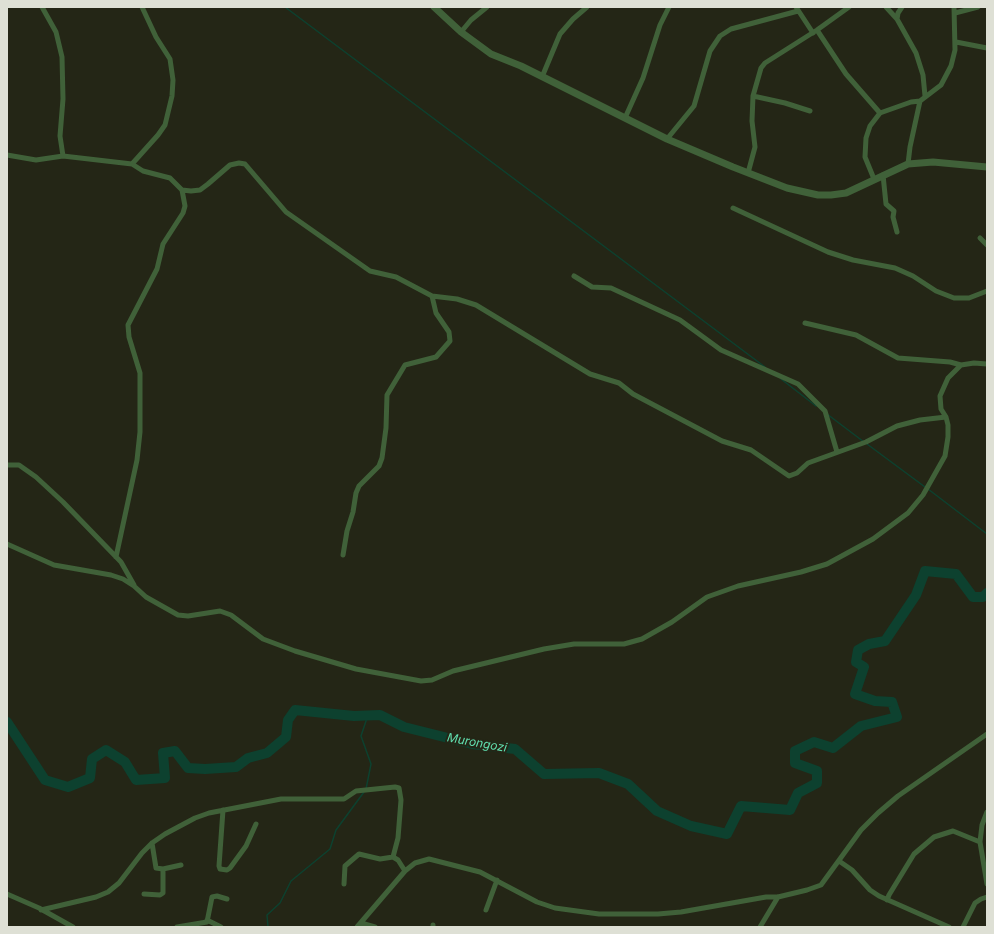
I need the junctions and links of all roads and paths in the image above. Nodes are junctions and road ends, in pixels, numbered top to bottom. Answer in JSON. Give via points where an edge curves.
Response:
{"nodes":[{"id":1,"x":42,"y":7,"type":"edge"},
{"id":2,"x":142,"y":7,"type":"edge"},
{"id":3,"x":434,"y":7,"type":"edge"},
{"id":4,"x":487,"y":7,"type":"edge"},
{"id":5,"x":587,"y":7,"type":"edge"},
{"id":6,"x":669,"y":7,"type":"edge"},
{"id":7,"x":849,"y":7,"type":"edge"},
{"id":8,"x":886,"y":7,"type":"edge"},
{"id":9,"x":902,"y":7,"type":"edge"},
{"id":10,"x":978,"y":7,"type":"edge"},
{"id":11,"x":797,"y":9,"type":"edge"},
{"id":12,"x":954,"y":10,"type":"edge"},
{"id":13,"x":897,"y":19,"type":"junction"},
{"id":14,"x":815,"y":31,"type":"junction"},
{"id":15,"x":461,"y":32,"type":"junction"},
{"id":16,"x":956,"y":42,"type":"junction"},
{"id":17,"x":987,"y":48,"type":"edge"},
{"id":18,"x":542,"y":77,"type":"junction"},
{"id":19,"x":753,"y":96,"type":"junction"},
{"id":20,"x":925,"y":96,"type":"junction"},
{"id":21,"x":920,"y":101,"type":"junction"},
{"id":22,"x":810,"y":111,"type":"dead end"},
{"id":23,"x":880,"y":113,"type":"junction"},
{"id":24,"x":625,"y":118,"type":"junction"},
{"id":25,"x":667,"y":139,"type":"junction"},
{"id":26,"x":7,"y":155,"type":"edge"},
{"id":27,"x":62,"y":156,"type":"junction"},
{"id":28,"x":132,"y":164,"type":"junction"},
{"id":29,"x":908,"y":164,"type":"junction"},
{"id":30,"x":986,"y":166,"type":"edge"},
{"id":31,"x":748,"y":173,"type":"junction"},
{"id":32,"x":883,"y":175,"type":"junction"},
{"id":33,"x":874,"y":179,"type":"junction"},
{"id":34,"x":182,"y":190,"type":"junction"},
{"id":35,"x":733,"y":208,"type":"dead end"},
{"id":36,"x":897,"y":232,"type":"dead end"},
{"id":37,"x":980,"y":238,"type":"dead end"},
{"id":38,"x":987,"y":245,"type":"edge"},
{"id":39,"x":574,"y":276,"type":"dead end"},
{"id":40,"x":987,"y":291,"type":"edge"},
{"id":41,"x":432,"y":296,"type":"junction"},
{"id":42,"x":805,"y":323,"type":"dead end"},
{"id":43,"x":987,"y":364,"type":"edge"},
{"id":44,"x":961,"y":365,"type":"junction"},
{"id":45,"x":946,"y":417,"type":"junction"},
{"id":46,"x":837,"y":452,"type":"junction"},
{"id":47,"x":7,"y":465,"type":"edge"},
{"id":48,"x":7,"y":544,"type":"edge"},
{"id":49,"x":343,"y":555,"type":"dead end"},
{"id":50,"x":116,"y":557,"type":"junction"},
{"id":51,"x":134,"y":586,"type":"junction"},
{"id":52,"x":987,"y":734,"type":"edge"},
{"id":53,"x":223,"y":810,"type":"junction"},
{"id":54,"x":987,"y":812,"type":"edge"},
{"id":55,"x":256,"y":824,"type":"dead end"},
{"id":56,"x":980,"y":842,"type":"junction"},
{"id":57,"x":152,"y":843,"type":"junction"},
{"id":58,"x":393,"y":857,"type":"junction"},
{"id":59,"x":839,"y":861,"type":"junction"},
{"id":60,"x":181,"y":865,"type":"dead end"},
{"id":61,"x":163,"y":869,"type":"junction"},
{"id":62,"x":405,"y":871,"type":"junction"},
{"id":63,"x":497,"y":880,"type":"junction"},
{"id":64,"x":344,"y":884,"type":"dead end"},
{"id":65,"x":987,"y":884,"type":"edge"},
{"id":66,"x":7,"y":894,"type":"edge"},
{"id":67,"x":144,"y":894,"type":"dead end"},
{"id":68,"x":778,"y":897,"type":"junction"},
{"id":69,"x":987,"y":897,"type":"edge"},
{"id":70,"x":227,"y":899,"type":"dead end"},
{"id":71,"x":887,"y":900,"type":"junction"},
{"id":72,"x":41,"y":910,"type":"junction"},
{"id":73,"x":486,"y":910,"type":"dead end"},
{"id":74,"x":208,"y":920,"type":"junction"},
{"id":75,"x":361,"y":923,"type":"junction"},
{"id":76,"x":73,"y":927,"type":"edge"},
{"id":77,"x":177,"y":927,"type":"edge"},
{"id":78,"x":221,"y":927,"type":"edge"},
{"id":79,"x":357,"y":927,"type":"edge"},
{"id":80,"x":375,"y":927,"type":"edge"},
{"id":81,"x":760,"y":927,"type":"edge"},
{"id":82,"x":949,"y":927,"type":"edge"},
{"id":83,"x":963,"y":927,"type":"edge"}],
"edges":[{"from":1,"to":27,"type":"street","via":[[56,32],[62,58]]},
{"from":2,"to":28,"type":"street","via":[[170,59],[174,80],[165,125]]},
{"from":3,"to":15,"type":"street"},
{"from":4,"to":15,"type":"street"},
{"from":5,"to":18,"type":"street","via":[[560,34]]},
{"from":6,"to":24,"type":"street"},
{"from":7,"to":14,"type":"street"},
{"from":8,"to":13,"type":"street"},
{"from":9,"to":13,"type":"street"},
{"from":10,"to":12,"type":"street"},
{"from":11,"to":14,"type":"street"},
{"from":11,"to":25,"type":"street","via":[[731,29],[720,36],[710,51],[694,106]]},
{"from":12,"to":16,"type":"street"},
{"from":13,"to":20,"type":"street","via":[[918,58]]},
{"from":14,"to":19,"type":"street","via":[[765,63],[759,72]]},
{"from":14,"to":23,"type":"street","via":[[846,74]]},
{"from":15,"to":18,"type":"street","via":[[491,54]]},
{"from":16,"to":17,"type":"street"},
{"from":16,"to":20,"type":"street","via":[[954,58],[947,77],[941,85]]},
{"from":18,"to":24,"type":"street"},
{"from":19,"to":22,"type":"street"},
{"from":19,"to":31,"type":"street","via":[[755,147]]},
{"from":20,"to":21,"type":"street"},
{"from":21,"to":23,"type":"street"},
{"from":21,"to":29,"type":"street"},
{"from":23,"to":33,"type":"street","via":[[870,126],[865,146],[865,157]]},
{"from":24,"to":25,"type":"street"},
{"from":25,"to":31,"type":"street"},
{"from":26,"to":27,"type":"street","via":[[36,160]]},
{"from":27,"to":28,"type":"street"},
{"from":28,"to":34,"type":"street","via":[[170,178]]},
{"from":29,"to":30,"type":"street","via":[[927,162]]},
{"from":29,"to":32,"type":"street"},
{"from":31,"to":33,"type":"street","via":[[787,188],[824,196],[846,193]]},
{"from":32,"to":33,"type":"street"},
{"from":32,"to":36,"type":"street","via":[[886,204],[894,211]]},
{"from":34,"to":41,"type":"street","via":[[200,190],[230,165],[245,164],[286,212],[358,263],[375,273],[396,277]]},
{"from":34,"to":50,"type":"street","via":[[185,206],[183,213],[163,244],[157,269],[128,325],[140,372],[140,432],[137,460]]},
{"from":35,"to":40,"type":"street","via":[[828,252],[895,268],[954,298],[969,298]]},
{"from":37,"to":38,"type":"street"},
{"from":39,"to":46,"type":"street","via":[[592,287],[611,288],[680,320],[721,350],[798,384],[825,411]]},
{"from":41,"to":46,"type":"street","via":[[457,299],[476,305],[590,374],[619,383],[632,394],[722,441],[752,450],[789,476],[797,473],[808,463]]},
{"from":41,"to":49,"type":"street","via":[[436,313],[449,332],[450,341],[436,357],[406,365],[387,394],[382,458],[379,466],[359,486],[356,493]]},
{"from":42,"to":44,"type":"street","via":[[856,335],[898,358]]},
{"from":43,"to":44,"type":"street"},
{"from":44,"to":45,"type":"street","via":[[948,378],[940,396],[941,409]]},
{"from":45,"to":46,"type":"street","via":[[897,426],[866,442]]},
{"from":45,"to":51,"type":"street","via":[[948,437],[944,456],[924,495],[908,513],[873,539],[827,564],[738,586],[708,597],[655,632],[624,644],[574,644],[544,649],[421,681],[356,670],[295,651],[263,639],[231,615],[220,612],[178,615],[146,597]]},
{"from":47,"to":50,"type":"street","via":[[19,464],[36,477]]},
{"from":48,"to":51,"type":"street","via":[[54,565],[111,575]]},
{"from":50,"to":51,"type":"street","via":[[127,570]]},
{"from":52,"to":59,"type":"street","via":[[898,796],[878,813],[864,826]]},
{"from":53,"to":55,"type":"street","via":[[220,869],[230,868],[246,846]]},
{"from":53,"to":57,"type":"street","via":[[209,812],[190,820]]},
{"from":53,"to":58,"type":"street","via":[[281,799],[344,798],[356,791],[399,788],[401,800],[398,838]]},
{"from":54,"to":56,"type":"street"},
{"from":56,"to":65,"type":"street"},
{"from":56,"to":71,"type":"street","via":[[953,831],[934,837],[914,854]]},
{"from":57,"to":61,"type":"street","via":[[156,868]]},
{"from":57,"to":72,"type":"street","via":[[119,883],[108,892]]},
{"from":58,"to":62,"type":"street"},
{"from":58,"to":64,"type":"street","via":[[380,860],[359,854],[345,866]]},
{"from":59,"to":68,"type":"street","via":[[821,885]]},
{"from":59,"to":71,"type":"street","via":[[852,870],[870,890]]},
{"from":60,"to":61,"type":"street"},
{"from":61,"to":67,"type":"street","via":[[163,893]]},
{"from":62,"to":63,"type":"street","via":[[415,863],[429,859],[480,872]]},
{"from":62,"to":75,"type":"street"},
{"from":63,"to":68,"type":"street","via":[[537,902],[555,908],[599,914],[681,912]]},
{"from":63,"to":73,"type":"street"},
{"from":66,"to":72,"type":"street"},
{"from":68,"to":81,"type":"street"},
{"from":69,"to":83,"type":"street","via":[[975,904]]},
{"from":70,"to":74,"type":"street","via":[[212,897]]},
{"from":71,"to":82,"type":"street"},
{"from":72,"to":76,"type":"street"},
{"from":74,"to":77,"type":"street","via":[[204,923]]},
{"from":74,"to":78,"type":"street"},
{"from":75,"to":79,"type":"street"},
{"from":75,"to":80,"type":"street"}]}
